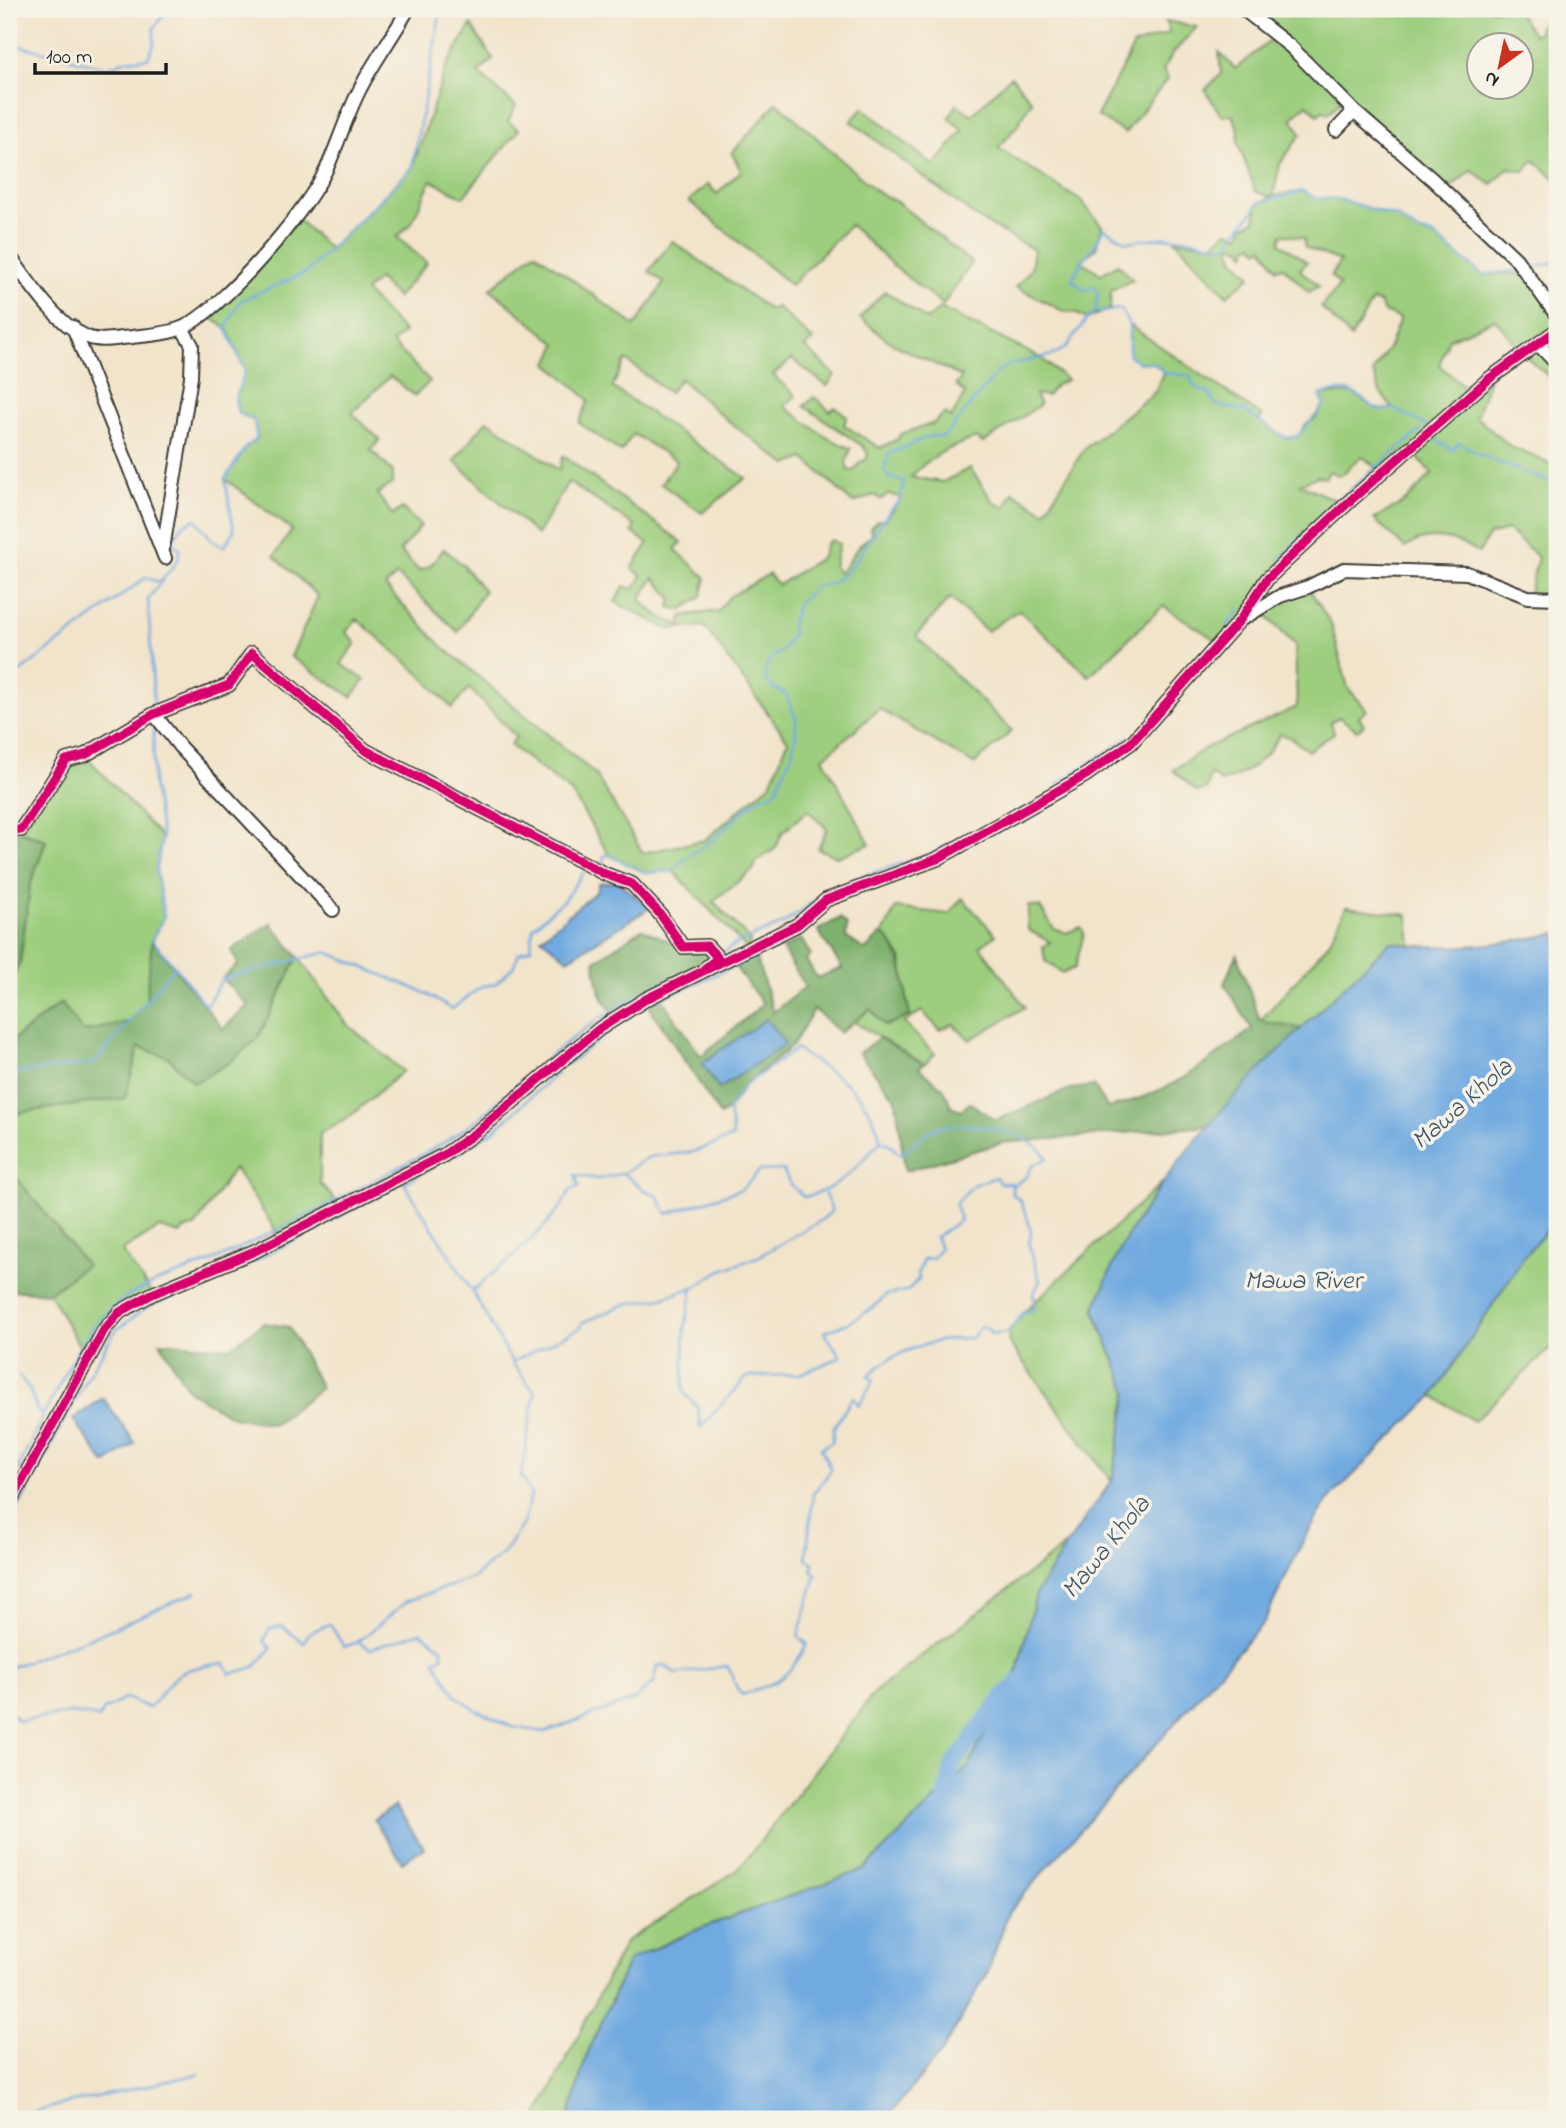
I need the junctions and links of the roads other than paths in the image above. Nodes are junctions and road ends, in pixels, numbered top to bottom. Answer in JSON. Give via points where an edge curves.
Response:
{"nodes":[{"id":1,"x":408,"y":9,"type":"edge"},
{"id":2,"x":1243,"y":9,"type":"edge"},
{"id":3,"x":1354,"y":111,"type":"junction"},
{"id":4,"x":1336,"y":130,"type":"dead end"},
{"id":5,"x":9,"y":255,"type":"edge"},
{"id":6,"x":1557,"y":316,"type":"edge"},
{"id":7,"x":73,"y":327,"type":"junction"},
{"id":8,"x":182,"y":328,"type":"junction"},
{"id":9,"x":1557,"y":330,"type":"edge"},
{"id":10,"x":1538,"y":344,"type":"junction"},
{"id":11,"x":1557,"y":364,"type":"edge"},
{"id":12,"x":1557,"y":598,"type":"edge"},
{"id":13,"x":1240,"y":620,"type":"junction"},
{"id":14,"x":154,"y":714,"type":"junction"},
{"id":15,"x":9,"y":830,"type":"edge"},
{"id":16,"x":333,"y":910,"type":"dead end"},
{"id":17,"x":697,"y":974,"type":"junction"},
{"id":18,"x":9,"y":1505,"type":"edge"}],
"edges":[{"from":1,"to":8,"type":"street","via":[[357,94],[326,171],[310,196],[250,269],[204,314]]},
{"from":2,"to":3,"type":"street","via":[[1291,47]]},
{"from":3,"to":4,"type":"street"},
{"from":3,"to":6,"type":"street","via":[[1516,259]]},
{"from":5,"to":7,"type":"street"},
{"from":7,"to":8,"type":"street","via":[[97,340]]},
{"from":7,"to":8,"type":"street","via":[[165,563],[162,546],[191,377],[192,345]]},
{"from":9,"to":10,"type":"street"},
{"from":10,"to":11,"type":"street"},
{"from":10,"to":13,"type":"street","via":[[1489,379],[1352,499],[1267,579]]},
{"from":12,"to":13,"type":"street","via":[[1528,597],[1467,573],[1344,569],[1280,596]]},
{"from":13,"to":17,"type":"street","via":[[1131,743],[1086,775],[937,859],[826,900],[797,925]]},
{"from":14,"to":15,"type":"street","via":[[85,755],[66,760],[21,830]]},
{"from":14,"to":16,"type":"street"},
{"from":14,"to":17,"type":"street","via":[[229,685],[252,653],[365,750],[632,884],[682,947],[707,946],[718,958]]},
{"from":17,"to":18,"type":"street","via":[[599,1029],[444,1155],[256,1251],[120,1312],[104,1330]]}]}
